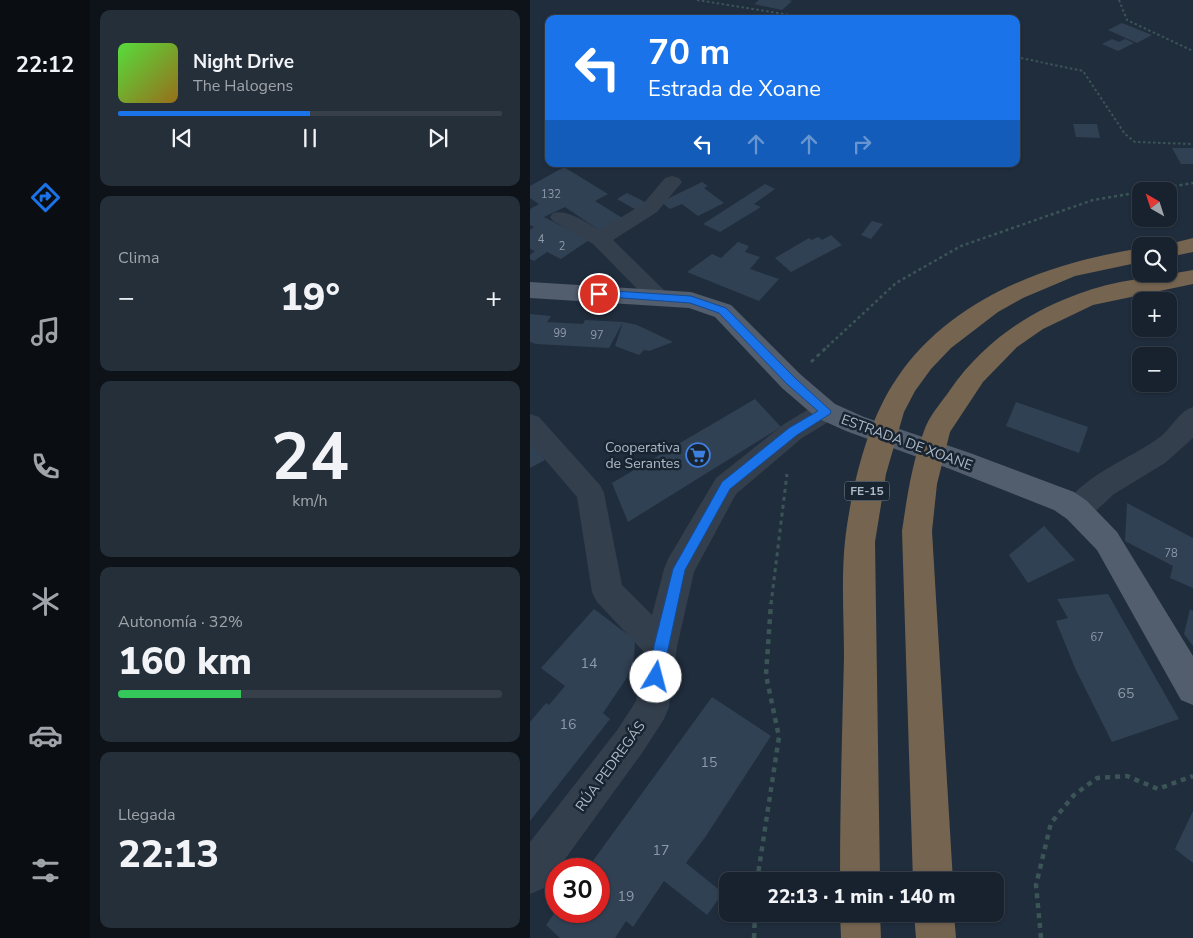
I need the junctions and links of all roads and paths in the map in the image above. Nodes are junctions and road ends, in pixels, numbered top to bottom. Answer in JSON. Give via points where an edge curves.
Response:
{"nodes":[{"id":1,"x":697,"y":0,"type":"edge"},
{"id":2,"x":1119,"y":0,"type":"edge"},
{"id":3,"x":790,"y":15,"type":"edge"},
{"id":4,"x":1193,"y":51,"type":"edge"},
{"id":5,"x":1020,"y":58,"type":"edge"},
{"id":6,"x":1193,"y":144,"type":"edge"},
{"id":7,"x":672,"y":182,"type":"dead end"},
{"id":8,"x":1193,"y":183,"type":"edge"},
{"id":9,"x":1178,"y":185,"type":"edge"},
{"id":10,"x":1132,"y":193,"type":"edge"},
{"id":11,"x":560,"y":217,"type":"dead end"},
{"id":12,"x":600,"y":239,"type":"junction"},
{"id":13,"x":1193,"y":246,"type":"edge"},
{"id":14,"x":1177,"y":249,"type":"edge"},
{"id":15,"x":1132,"y":257,"type":"edge"},
{"id":16,"x":1193,"y":278,"type":"edge"},
{"id":17,"x":530,"y":290,"type":"edge"},
{"id":18,"x":658,"y":297,"type":"junction"},
{"id":19,"x":791,"y":381,"type":"junction"},
{"id":20,"x":826,"y":411,"type":"junction"},
{"id":21,"x":1193,"y":417,"type":"edge"},
{"id":22,"x":530,"y":424,"type":"edge"},
{"id":23,"x":793,"y":432,"type":"junction"},
{"id":24,"x":1077,"y":510,"type":"junction"},
{"id":25,"x":661,"y":646,"type":"junction"},
{"id":26,"x":1193,"y":688,"type":"edge"},
{"id":27,"x":1193,"y":776,"type":"edge"},
{"id":28,"x":758,"y":872,"type":"edge"},
{"id":29,"x":860,"y":872,"type":"edge"},
{"id":30,"x":933,"y":872,"type":"edge"},
{"id":31,"x":530,"y":874,"type":"edge"},
{"id":32,"x":755,"y":922,"type":"edge"},
{"id":33,"x":860,"y":922,"type":"edge"},
{"id":34,"x":935,"y":922,"type":"edge"},
{"id":35,"x":754,"y":938,"type":"edge"},
{"id":36,"x":860,"y":938,"type":"edge"},
{"id":37,"x":936,"y":938,"type":"edge"},
{"id":38,"x":1041,"y":938,"type":"edge"}],
"edges":[{"from":1,"to":3,"type":"path"},
{"from":2,"to":4,"type":"path","via":[[1127,20]]},
{"from":5,"to":6,"type":"path","via":[[1083,72],[1125,134],[1135,142]]},
{"from":7,"to":12,"type":"street","via":[[650,208]]},
{"from":8,"to":9,"type":"path"},
{"from":10,"to":19,"type":"path","via":[[1093,200],[961,246],[896,283]]},
{"from":11,"to":12,"type":"street"},
{"from":12,"to":18,"type":"street"},
{"from":13,"to":14,"type":"highway"},
{"from":15,"to":29,"type":"highway","number":"FE-15","via":[[1067,270],[996,303],[935,348],[892,409],[866,498],[860,542]]},
{"from":16,"to":30,"type":"highway","via":[[1086,299],[1035,323],[974,374],[937,430],[923,484],[917,531]]},
{"from":17,"to":18,"type":"main road","name":"ESTRADA DE XOANE"},
{"from":18,"to":19,"type":"main road","name":"ESTRADA DE XOANE","via":[[691,300],[723,310]]},
{"from":19,"to":20,"type":"main road","name":"ESTRADA DE XOANE"},
{"from":20,"to":23,"type":"street","name":"RÚA PEDREGÁS"},
{"from":20,"to":24,"type":"main road","name":"ESTRADA DE XOANE","via":[[1039,490]]},
{"from":21,"to":24,"type":"street","via":[[1188,427],[1164,449],[1084,501]]},
{"from":22,"to":25,"type":"street","via":[[590,493],[608,592]]},
{"from":23,"to":25,"type":"street","name":"RÚA PEDREGÁS","via":[[726,486],[680,569]]},
{"from":23,"to":28,"type":"path","via":[[772,593],[766,675],[779,737]]},
{"from":24,"to":26,"type":"main road","name":"ESTRADA DE XOANE","via":[[1107,541]]},
{"from":25,"to":31,"type":"street","name":"RÚA PEDREGÁS","via":[[652,707]]},
{"from":27,"to":38,"type":"path","via":[[1158,789],[1127,776],[1097,778],[1074,795],[1052,823],[1036,885]]},
{"from":32,"to":35,"type":"path"},
{"from":33,"to":36,"type":"highway"},
{"from":34,"to":37,"type":"highway"}]}
